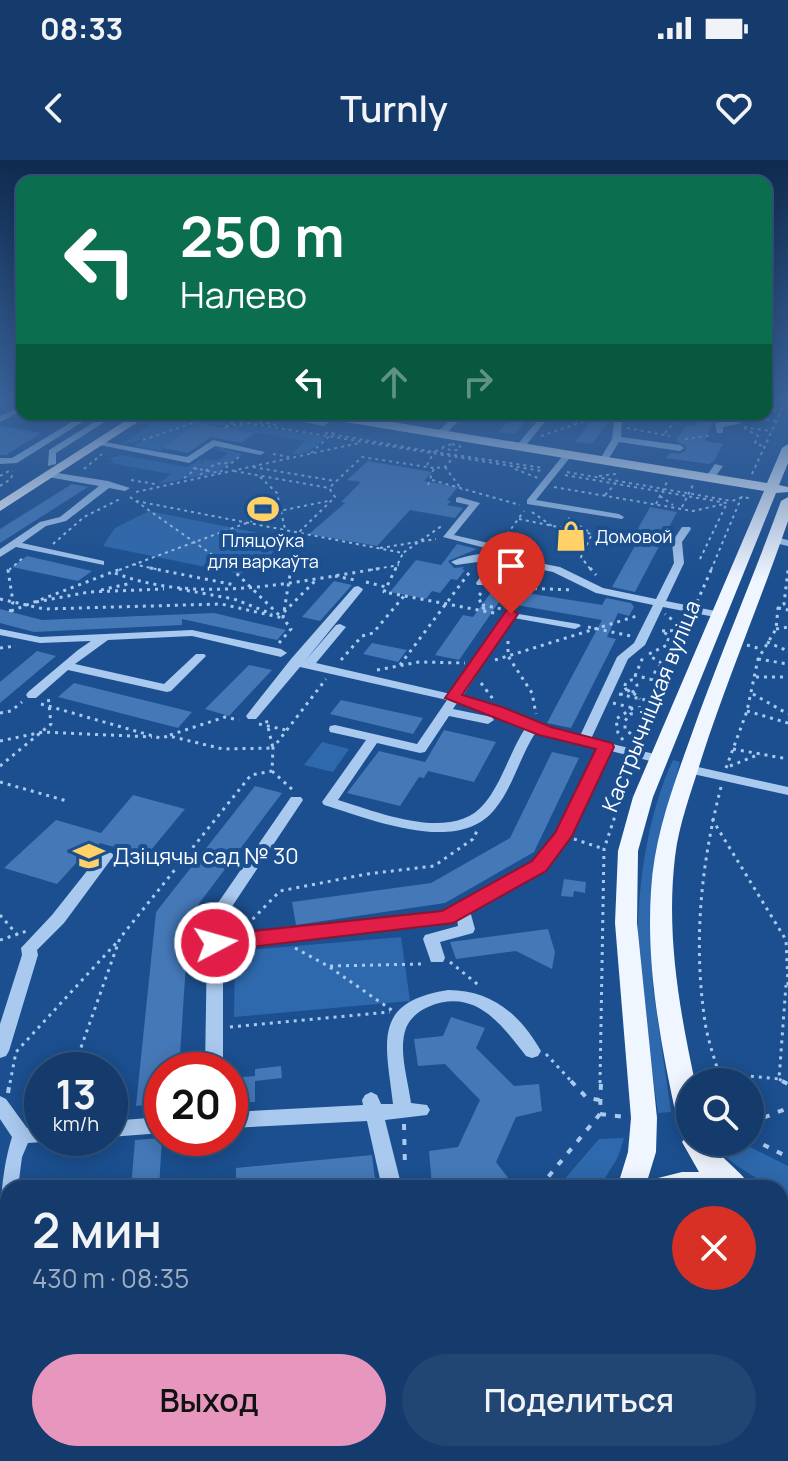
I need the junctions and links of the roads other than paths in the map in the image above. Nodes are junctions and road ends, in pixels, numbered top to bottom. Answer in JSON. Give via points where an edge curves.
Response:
{"nodes":[{"id":1,"x":52,"y":459,"type":"edge"},
{"id":2,"x":66,"y":459,"type":"edge"},
{"id":3,"x":71,"y":459,"type":"edge"},
{"id":4,"x":565,"y":459,"type":"edge"},
{"id":5,"x":590,"y":459,"type":"edge"},
{"id":6,"x":787,"y":459,"type":"edge"},
{"id":7,"x":603,"y":461,"type":"joint"},
{"id":8,"x":718,"y":466,"type":"dead end"},
{"id":9,"x":51,"y":469,"type":"junction"},
{"id":10,"x":90,"y":472,"type":"dead end"},
{"id":11,"x":710,"y":478,"type":"junction"},
{"id":12,"x":79,"y":479,"type":"junction"},
{"id":13,"x":108,"y":484,"type":"junction"},
{"id":14,"x":126,"y":491,"type":"road end"},
{"id":15,"x":783,"y":493,"type":"edge"},
{"id":16,"x":0,"y":497,"type":"edge"},
{"id":17,"x":463,"y":501,"type":"road end"},
{"id":18,"x":0,"y":507,"type":"edge"},
{"id":19,"x":619,"y":517,"type":"dead end"},
{"id":20,"x":686,"y":529,"type":"dead end"},
{"id":21,"x":781,"y":541,"type":"edge"},
{"id":22,"x":14,"y":544,"type":"junction"},
{"id":23,"x":541,"y":552,"type":"dead end"},
{"id":24,"x":0,"y":554,"type":"edge"},
{"id":25,"x":504,"y":559,"type":"junction"},
{"id":26,"x":456,"y":562,"type":"dead end"},
{"id":27,"x":100,"y":563,"type":"dead end"},
{"id":28,"x":533,"y":564,"type":"junction"},
{"id":29,"x":484,"y":585,"type":"road end"},
{"id":30,"x":358,"y":589,"type":"dead end"},
{"id":31,"x":662,"y":609,"type":"junction"},
{"id":32,"x":720,"y":615,"type":"junction"},
{"id":33,"x":575,"y":626,"type":"road end"},
{"id":34,"x":340,"y":627,"type":"dead end"},
{"id":35,"x":0,"y":632,"type":"edge"},
{"id":36,"x":108,"y":636,"type":"junction"},
{"id":37,"x":281,"y":653,"type":"road end"},
{"id":38,"x":200,"y":656,"type":"dead end"},
{"id":39,"x":301,"y":664,"type":"junction"},
{"id":40,"x":67,"y":666,"type":"junction"},
{"id":41,"x":453,"y":698,"type":"junction"},
{"id":42,"x":31,"y":700,"type":"road end"},
{"id":43,"x":444,"y":711,"type":"junction"},
{"id":44,"x":251,"y":716,"type":"road end"},
{"id":45,"x":488,"y":720,"type":"dead end"},
{"id":46,"x":535,"y":724,"type":"junction"},
{"id":47,"x":335,"y":729,"type":"dead end"},
{"id":48,"x":374,"y":738,"type":"junction"},
{"id":49,"x":583,"y":742,"type":"junction"},
{"id":50,"x":606,"y":747,"type":"junction"},
{"id":51,"x":658,"y":759,"type":"junction"},
{"id":52,"x":689,"y":769,"type":"junction"},
{"id":53,"x":788,"y":791,"type":"edge"},
{"id":54,"x":296,"y":800,"type":"road end"},
{"id":55,"x":107,"y":855,"type":"dead end"},
{"id":56,"x":462,"y":909,"type":"junction"},
{"id":57,"x":215,"y":943,"type":"junction"},
{"id":58,"x":433,"y":962,"type":"road end"},
{"id":59,"x":534,"y":1047,"type":"road end"},
{"id":60,"x":0,"y":1051,"type":"edge"},
{"id":61,"x":214,"y":1052,"type":"edge"},
{"id":62,"x":679,"y":1068,"type":"edge"},
{"id":63,"x":1,"y":1105,"type":"edge"},
{"id":64,"x":371,"y":1105,"type":"junction"},
{"id":65,"x":248,"y":1118,"type":"edge"},
{"id":66,"x":22,"y":1136,"type":"joint"},
{"id":67,"x":704,"y":1156,"type":"edge"},
{"id":68,"x":9,"y":1180,"type":"edge"},
{"id":69,"x":390,"y":1180,"type":"edge"},
{"id":70,"x":633,"y":1180,"type":"edge"},
{"id":71,"x":727,"y":1180,"type":"edge"}],
"edges":[{"from":1,"to":9,"type":"street"},
{"from":2,"to":9,"type":"main road"},
{"from":3,"to":9,"type":"main road"},
{"from":4,"to":19,"type":"street","via":[[531,504]]},
{"from":5,"to":7,"type":"main road"},
{"from":6,"to":15,"type":"main road","name":"Кастрычніцкая вуліца"},
{"from":7,"to":11,"type":"main road"},
{"from":8,"to":11,"type":"street"},
{"from":9,"to":12,"type":"street"},
{"from":9,"to":16,"type":"main road"},
{"from":9,"to":18,"type":"main road"},
{"from":10,"to":12,"type":"street"},
{"from":11,"to":15,"type":"main road","via":[[743,490]]},
{"from":12,"to":13,"type":"street"},
{"from":13,"to":14,"type":"street"},
{"from":13,"to":22,"type":"street","via":[[63,519],[43,524]]},
{"from":15,"to":21,"type":"main road","name":"Кастрычніцкая вуліца"},
{"from":15,"to":32,"type":"main road","name":"Кастрычніцкая вуліца"},
{"from":17,"to":25,"type":"street","via":[[475,503],[448,537],[497,548]]},
{"from":20,"to":31,"type":"street","via":[[677,542],[679,563]]},
{"from":21,"to":52,"type":"main road","name":"Кастрычніцкая вуліца"},
{"from":22,"to":24,"type":"street"},
{"from":22,"to":27,"type":"street"},
{"from":23,"to":28,"type":"street"},
{"from":25,"to":26,"type":"street"},
{"from":25,"to":28,"type":"street"},
{"from":25,"to":29,"type":"street","via":[[496,562]]},
{"from":28,"to":31,"type":"street"},
{"from":30,"to":39,"type":"street"},
{"from":31,"to":32,"type":"street"},
{"from":31,"to":49,"type":"street","via":[[639,645],[623,657],[622,673]]},
{"from":32,"to":51,"type":"main road","name":"Кастрычніцкая вуліца"},
{"from":33,"to":41,"type":"street","via":[[511,614]]},
{"from":34,"to":39,"type":"street"},
{"from":35,"to":36,"type":"street","via":[[40,640]]},
{"from":36,"to":37,"type":"street","via":[[192,633]]},
{"from":36,"to":40,"type":"street"},
{"from":38,"to":40,"type":"street","via":[[167,688]]},
{"from":39,"to":41,"type":"street"},
{"from":39,"to":44,"type":"street"},
{"from":40,"to":42,"type":"street"},
{"from":41,"to":43,"type":"street"},
{"from":41,"to":46,"type":"street"},
{"from":43,"to":45,"type":"street"},
{"from":43,"to":48,"type":"street","via":[[420,749]]},
{"from":46,"to":48,"type":"street","via":[[488,809],[470,826],[443,830],[329,802]]},
{"from":46,"to":49,"type":"street"},
{"from":47,"to":48,"type":"street"},
{"from":49,"to":50,"type":"street"},
{"from":50,"to":51,"type":"street"},
{"from":50,"to":56,"type":"street","via":[[563,836],[539,866]]},
{"from":51,"to":70,"type":"main road","name":"Кастрычніцкая вуліца","via":[[628,851],[626,923],[644,1118]]},
{"from":52,"to":53,"type":"street"},
{"from":52,"to":62,"type":"main road","name":"Кастрычніцкая вуліца","via":[[665,855],[660,935]]},
{"from":54,"to":57,"type":"street","via":[[219,913]]},
{"from":55,"to":60,"type":"street","via":[[29,948]]},
{"from":56,"to":57,"type":"street","via":[[446,918]]},
{"from":56,"to":58,"type":"street","via":[[467,929],[431,939]]},
{"from":57,"to":61,"type":"street"},
{"from":59,"to":64,"type":"street","via":[[488,1003],[460,995],[426,1000],[400,1012],[395,1034],[412,1110]]},
{"from":63,"to":66,"type":"street"},
{"from":64,"to":65,"type":"street"},
{"from":64,"to":69,"type":"street"},
{"from":66,"to":68,"type":"street"},
{"from":67,"to":71,"type":"main road"}]}
